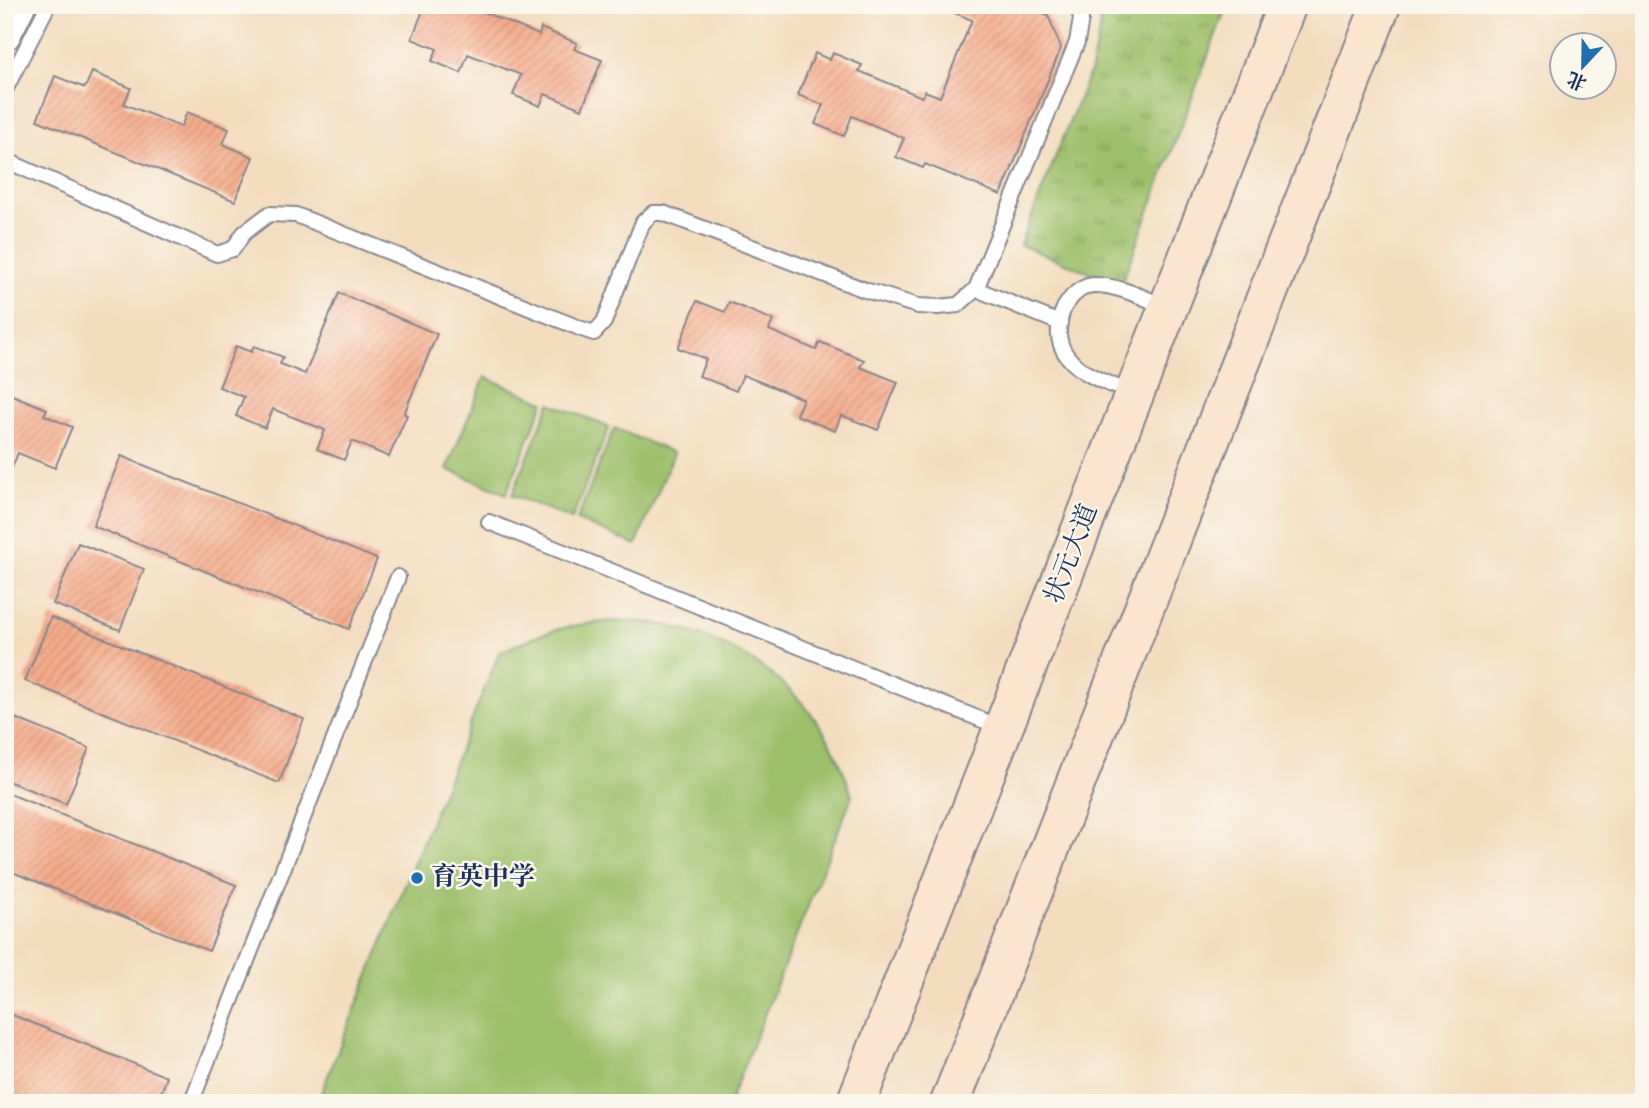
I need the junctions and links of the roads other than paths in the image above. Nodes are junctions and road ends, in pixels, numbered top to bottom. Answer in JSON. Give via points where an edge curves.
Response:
{"nodes":[{"id":1,"x":19,"y":5,"type":"edge"},
{"id":2,"x":48,"y":5,"type":"edge"},
{"id":3,"x":1078,"y":5,"type":"edge"},
{"id":4,"x":1287,"y":5,"type":"edge"},
{"id":5,"x":1381,"y":5,"type":"edge"},
{"id":6,"x":5,"y":35,"type":"edge"},
{"id":7,"x":5,"y":90,"type":"edge"},
{"id":8,"x":5,"y":160,"type":"edge"},
{"id":9,"x":976,"y":289,"type":"junction"},
{"id":10,"x":1168,"y":308,"type":"junction"},
{"id":11,"x":1060,"y":323,"type":"junction"},
{"id":12,"x":1135,"y":393,"type":"junction"},
{"id":13,"x":489,"y":522,"type":"dead end"},
{"id":14,"x":398,"y":577,"type":"dead end"},
{"id":15,"x":1003,"y":729,"type":"junction"},
{"id":16,"x":191,"y":1103,"type":"edge"},
{"id":17,"x":856,"y":1103,"type":"edge"},
{"id":18,"x":950,"y":1103,"type":"edge"}],
"edges":[{"from":1,"to":6,"type":"street"},
{"from":2,"to":7,"type":"lane"},
{"from":3,"to":9,"type":"lane","via":[[1081,19],[1076,42]]},
{"from":4,"to":10,"type":"main road","name":"状元大道"},
{"from":5,"to":18,"type":"main road"},
{"from":8,"to":9,"type":"lane","via":[[217,254],[233,249],[244,233],[269,214],[296,215],[594,333],[604,322],[643,222],[653,213],[918,306],[958,305]]},
{"from":9,"to":11,"type":"lane"},
{"from":10,"to":11,"type":"lane","via":[[1131,293],[1092,285],[1066,304]]},
{"from":10,"to":12,"type":"main road","name":"状元大道"},
{"from":11,"to":12,"type":"lane","via":[[1065,352],[1074,363],[1097,379]]},
{"from":12,"to":15,"type":"main road","name":"状元大道"},
{"from":13,"to":15,"type":"lane"},
{"from":14,"to":16,"type":"lane"},
{"from":15,"to":17,"type":"main road","name":"状元大道"}]}
